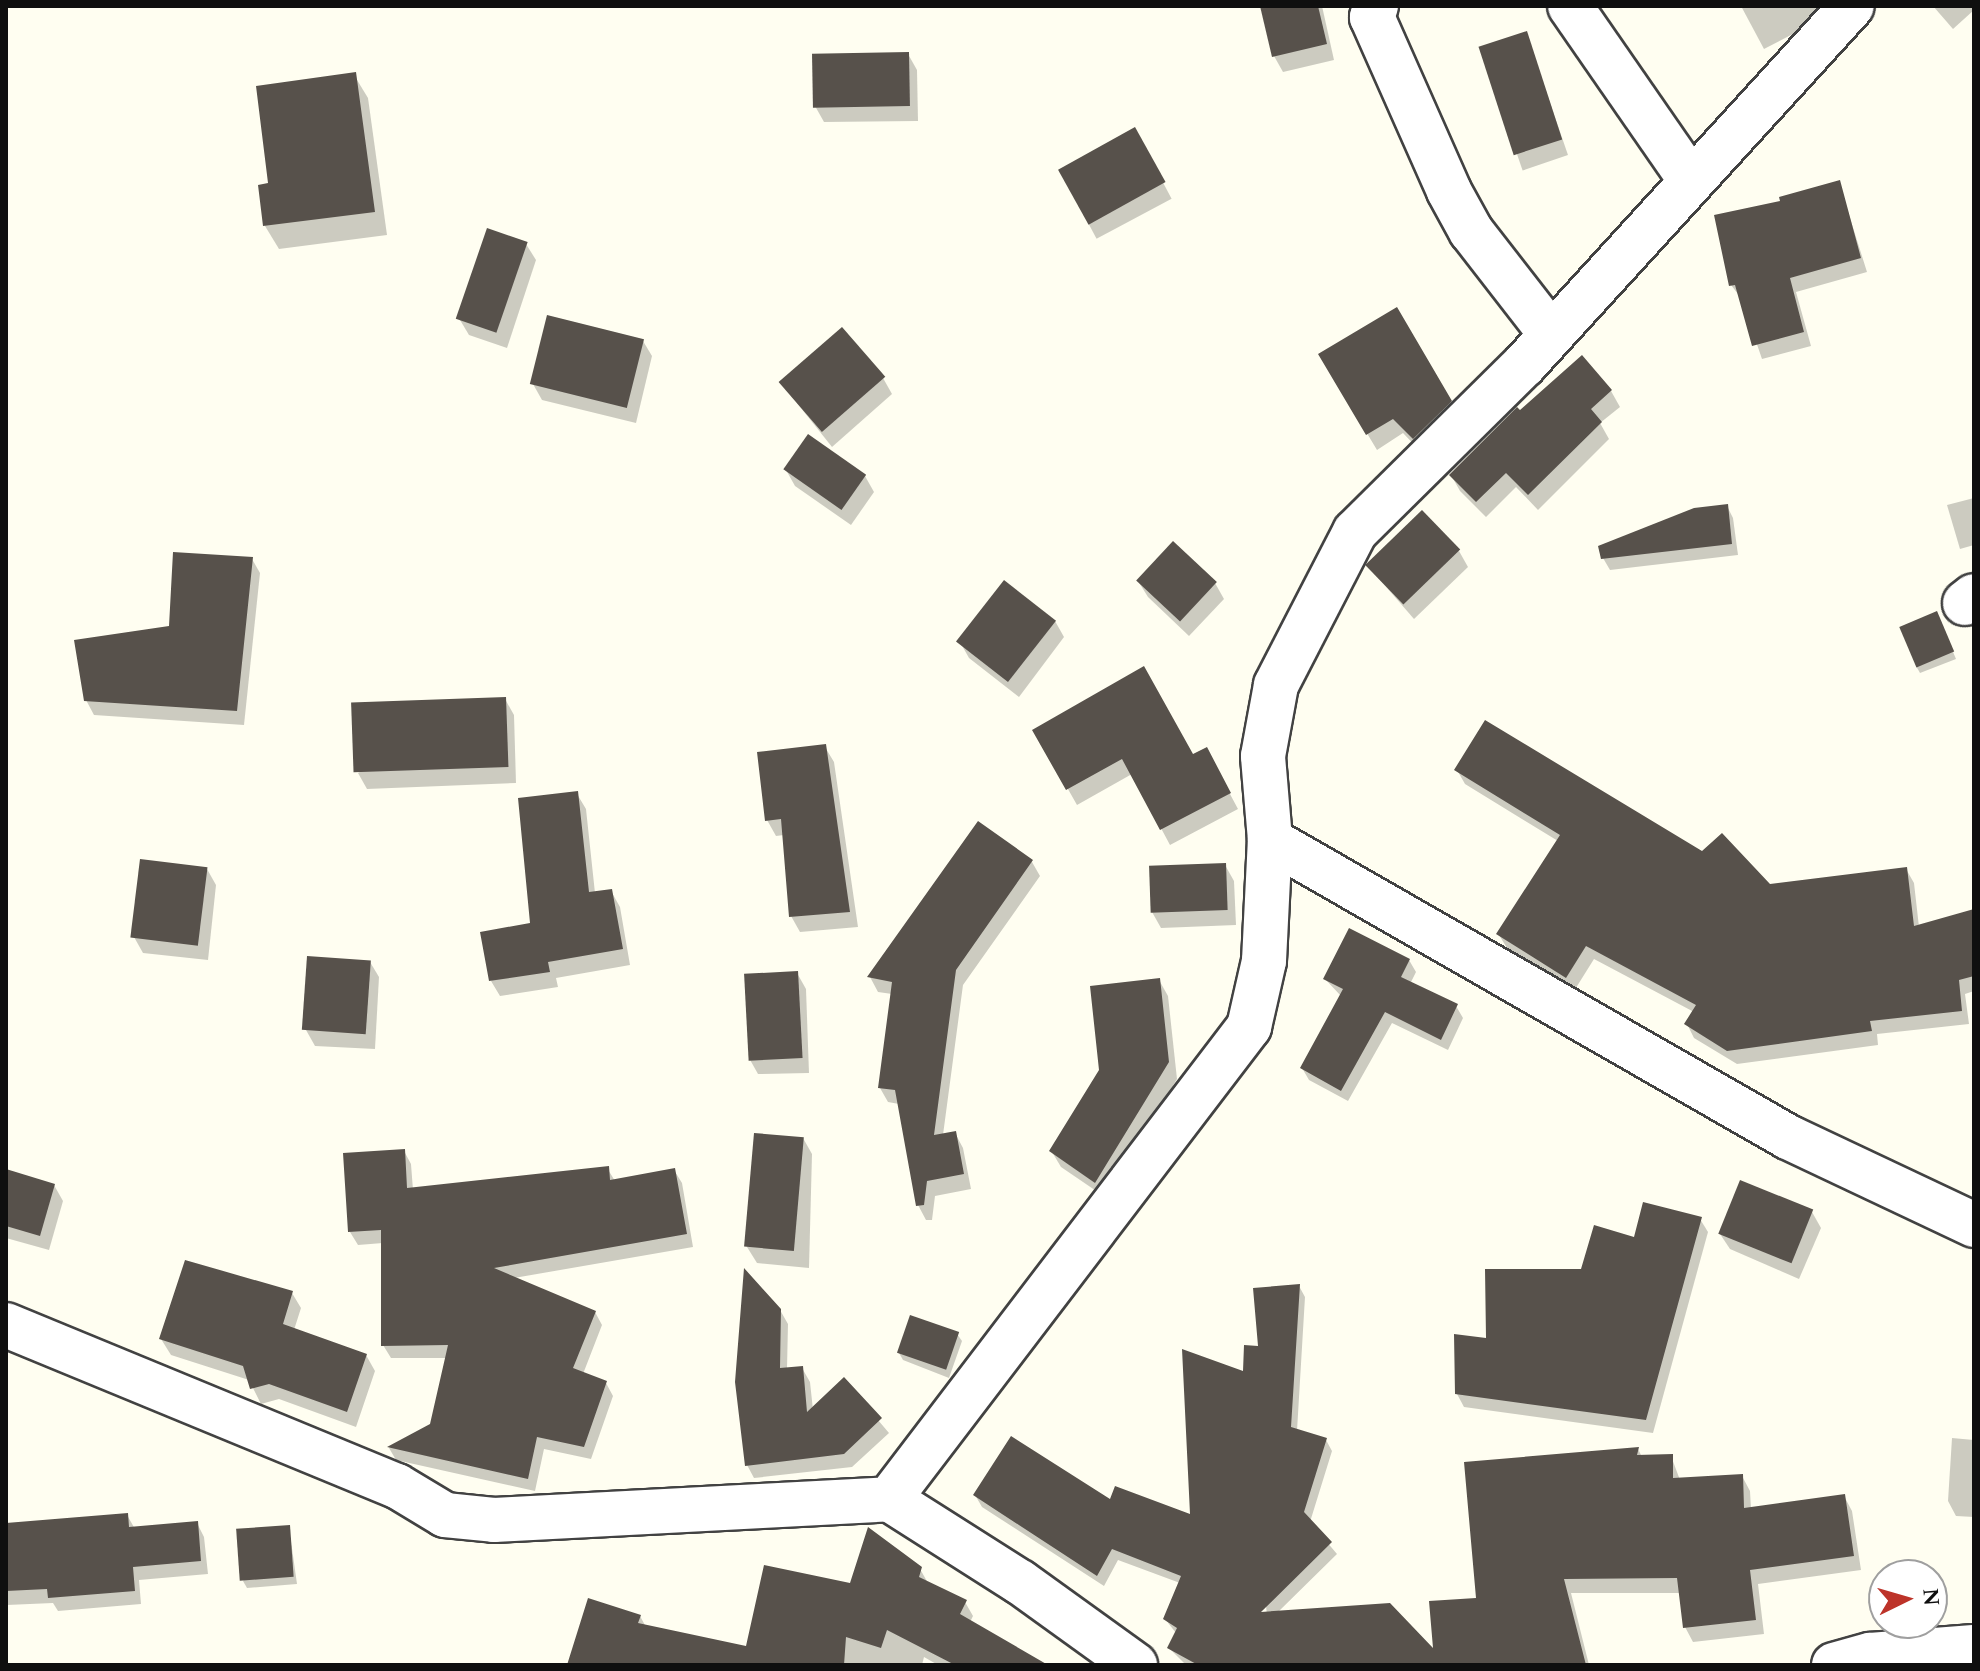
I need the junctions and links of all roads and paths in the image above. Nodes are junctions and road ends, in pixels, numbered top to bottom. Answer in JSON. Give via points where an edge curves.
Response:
{"nodes":[{"id":1,"x":1376,"y":6,"type":"edge"},
{"id":2,"x":1570,"y":6,"type":"edge"},
{"id":3,"x":1852,"y":6,"type":"edge"},
{"id":4,"x":1690,"y":179,"type":"junction"},
{"id":5,"x":1551,"y":334,"type":"junction"},
{"id":6,"x":1270,"y":840,"type":"junction"},
{"id":7,"x":1974,"y":1225,"type":"edge"},
{"id":8,"x":6,"y":1325,"type":"edge"},
{"id":9,"x":889,"y":1499,"type":"junction"},
{"id":10,"x":1974,"y":1647,"type":"edge"},
{"id":11,"x":1135,"y":1665,"type":"edge"},
{"id":12,"x":1834,"y":1665,"type":"edge"}],
"edges":[{"from":1,"to":5,"type":"street","via":[[1372,17],[1449,191],[1471,231]]},
{"from":2,"to":4,"type":"street"},
{"from":3,"to":4,"type":"street"},
{"from":4,"to":5,"type":"street"},
{"from":5,"to":6,"type":"street","via":[[1355,532],[1276,685],[1263,756]]},
{"from":6,"to":7,"type":"street","via":[[1788,1137]]},
{"from":6,"to":9,"type":"street","via":[[1264,961],[1249,1027]]},
{"from":8,"to":9,"type":"street","via":[[397,1486],[445,1515],[494,1520]]},
{"from":9,"to":11,"type":"street","via":[[1020,1582]]},
{"from":10,"to":12,"type":"street","via":[[1870,1655]]}]}
